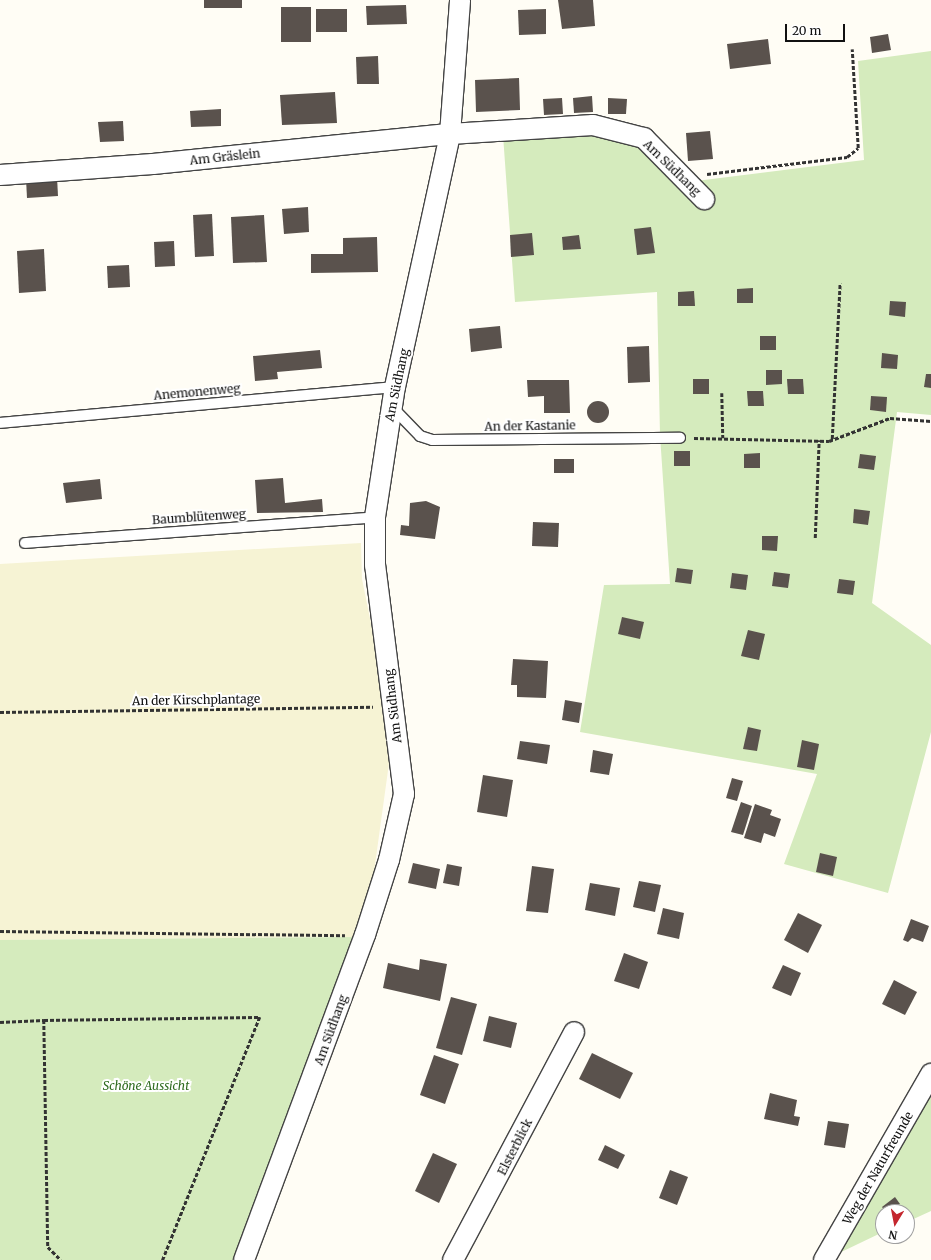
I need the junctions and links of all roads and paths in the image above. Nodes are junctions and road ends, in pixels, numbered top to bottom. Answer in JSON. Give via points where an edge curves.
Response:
{"nodes":[{"id":1,"x":460,"y":0,"type":"edge"},
{"id":2,"x":852,"y":49,"type":"dead end"},
{"id":3,"x":450,"y":134,"type":"junction"},
{"id":4,"x":0,"y":175,"type":"edge"},
{"id":5,"x":682,"y":177,"type":"junction"},
{"id":6,"x":704,"y":199,"type":"dead end"},
{"id":7,"x":840,"y":283,"type":"dead end"},
{"id":8,"x":395,"y":387,"type":"junction"},
{"id":9,"x":722,"y":393,"type":"dead end"},
{"id":10,"x":392,"y":408,"type":"junction"},
{"id":11,"x":931,"y":421,"type":"edge"},
{"id":12,"x":0,"y":423,"type":"edge"},
{"id":13,"x":680,"y":438,"type":"joint"},
{"id":14,"x":723,"y":438,"type":"junction"},
{"id":15,"x":832,"y":439,"type":"junction"},
{"id":16,"x":820,"y":440,"type":"junction"},
{"id":17,"x":375,"y":517,"type":"junction"},
{"id":18,"x":815,"y":538,"type":"dead end"},
{"id":19,"x":25,"y":543,"type":"dead end"},
{"id":20,"x":393,"y":707,"type":"junction"},
{"id":21,"x":0,"y":712,"type":"edge"},
{"id":22,"x":0,"y":931,"type":"edge"},
{"id":23,"x":365,"y":935,"type":"junction"},
{"id":24,"x":44,"y":1020,"type":"junction"},
{"id":25,"x":0,"y":1022,"type":"edge"},
{"id":26,"x":574,"y":1032,"type":"dead end"},
{"id":27,"x":931,"y":1074,"type":"edge"},
{"id":28,"x":61,"y":1260,"type":"edge"},
{"id":29,"x":163,"y":1260,"type":"edge"},
{"id":30,"x":244,"y":1260,"type":"edge"},
{"id":31,"x":453,"y":1260,"type":"edge"},
{"id":32,"x":824,"y":1260,"type":"edge"}],
"edges":[{"from":1,"to":3,"type":"street","name":"Am Südhang"},
{"from":2,"to":5,"type":"path","via":[[858,148],[847,158]]},
{"from":3,"to":4,"type":"street","name":"Am Gräslein","via":[[153,164]]},
{"from":3,"to":5,"type":"street","name":"Am Südhang","via":[[594,125],[644,138]]},
{"from":3,"to":8,"type":"street","name":"Am Südhang"},
{"from":5,"to":6,"type":"street","name":"Am Südhang"},
{"from":7,"to":15,"type":"path"},
{"from":8,"to":10,"type":"street","name":"Am Südhang"},
{"from":8,"to":12,"type":"lane","name":"Anemonenweg"},
{"from":9,"to":14,"type":"path"},
{"from":10,"to":13,"type":"lane","name":"An der Kastanie","via":[[420,436],[432,440]]},
{"from":10,"to":17,"type":"street","name":"Am Südhang"},
{"from":11,"to":15,"type":"path","via":[[896,418]]},
{"from":13,"to":14,"type":"path"},
{"from":14,"to":16,"type":"path"},
{"from":15,"to":16,"type":"path"},
{"from":16,"to":18,"type":"path"},
{"from":17,"to":19,"type":"lane","name":"Baumblütenweg"},
{"from":17,"to":20,"type":"street","name":"Am Südhang","via":[[376,565]]},
{"from":20,"to":21,"type":"path","name":"An der Kirschplantage"},
{"from":20,"to":23,"type":"street","name":"Am Südhang","via":[[404,794],[389,860]]},
{"from":22,"to":23,"type":"path"},
{"from":23,"to":30,"type":"street","name":"Am Südhang"},
{"from":24,"to":25,"type":"path"},
{"from":24,"to":28,"type":"path","via":[[48,1247]]},
{"from":24,"to":29,"type":"path","via":[[260,1017]]},
{"from":26,"to":31,"type":"street","name":"Elsterblick"},
{"from":27,"to":32,"type":"street","name":"Weg der Naturfreunde"}]}
